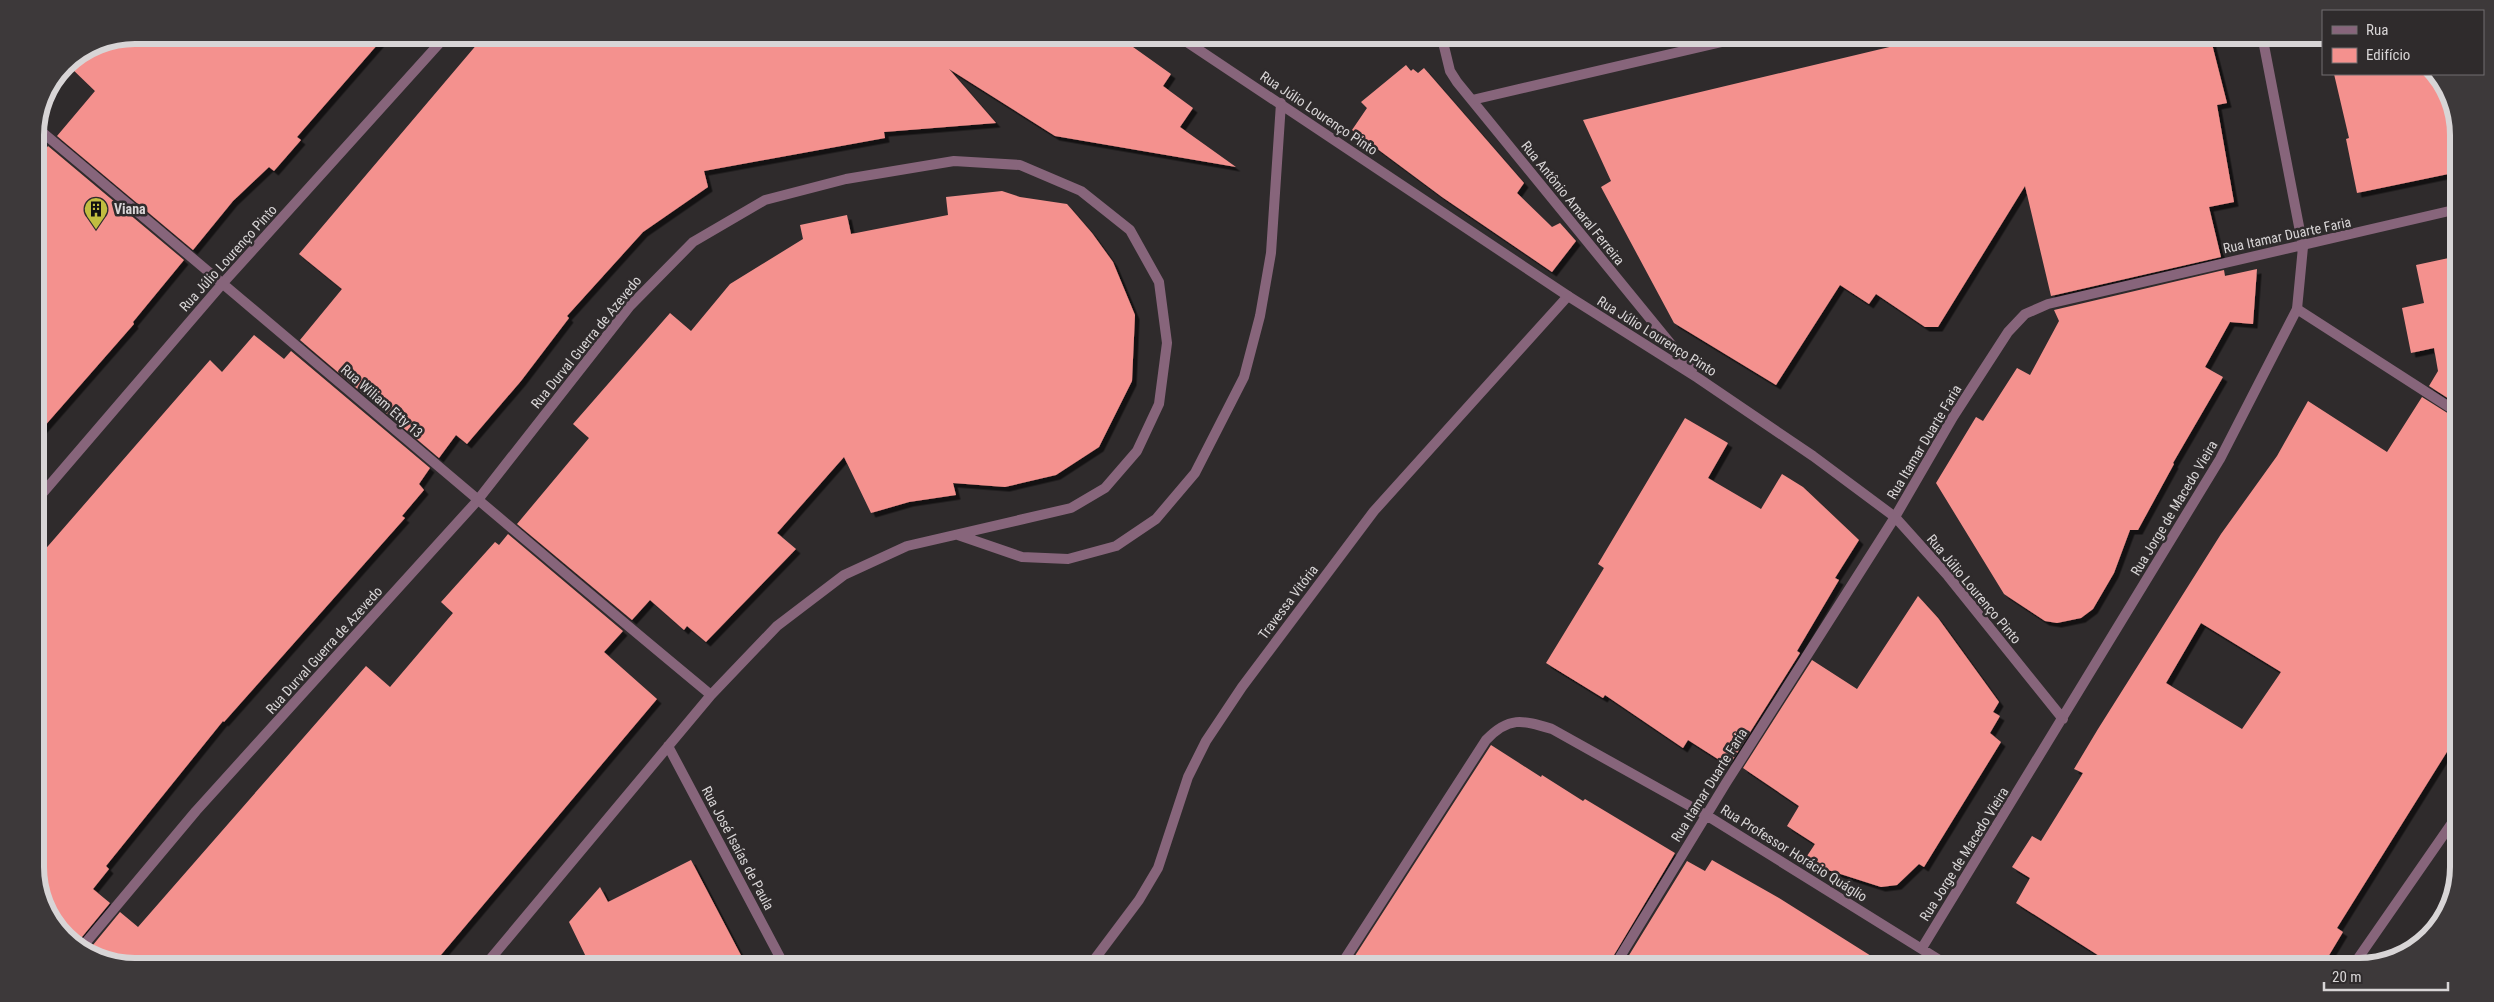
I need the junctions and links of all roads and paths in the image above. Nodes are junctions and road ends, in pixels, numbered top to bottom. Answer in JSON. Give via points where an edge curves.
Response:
{"nodes":[{"id":1,"x":439,"y":44,"type":"edge"},
{"id":2,"x":1190,"y":44,"type":"edge"},
{"id":3,"x":1443,"y":44,"type":"edge"},
{"id":4,"x":1713,"y":44,"type":"edge"},
{"id":5,"x":2264,"y":44,"type":"edge"},
{"id":6,"x":1472,"y":100,"type":"junction"},
{"id":7,"x":1281,"y":104,"type":"junction"},
{"id":8,"x":44,"y":134,"type":"edge"},
{"id":9,"x":2450,"y":211,"type":"edge"},
{"id":10,"x":2303,"y":247,"type":"junction"},
{"id":11,"x":223,"y":283,"type":"junction"},
{"id":12,"x":1568,"y":296,"type":"junction"},
{"id":13,"x":2297,"y":309,"type":"junction"},
{"id":14,"x":1698,"y":378,"type":"junction"},
{"id":15,"x":2450,"y":407,"type":"edge"},
{"id":16,"x":44,"y":492,"type":"edge"},
{"id":17,"x":477,"y":501,"type":"junction"},
{"id":18,"x":1895,"y":517,"type":"junction"},
{"id":19,"x":957,"y":535,"type":"junction"},
{"id":20,"x":711,"y":695,"type":"junction"},
{"id":21,"x":2063,"y":719,"type":"junction"},
{"id":22,"x":668,"y":746,"type":"junction"},
{"id":23,"x":1706,"y":815,"type":"junction"},
{"id":24,"x":2450,"y":826,"type":"edge"},
{"id":25,"x":85,"y":944,"type":"edge"},
{"id":26,"x":1922,"y":948,"type":"junction"},
{"id":27,"x":490,"y":958,"type":"edge"},
{"id":28,"x":780,"y":958,"type":"edge"},
{"id":29,"x":1095,"y":958,"type":"edge"},
{"id":30,"x":1345,"y":958,"type":"edge"},
{"id":31,"x":1620,"y":958,"type":"edge"},
{"id":32,"x":1937,"y":958,"type":"edge"},
{"id":33,"x":2358,"y":958,"type":"edge"}],
"edges":[{"from":1,"to":11,"type":"street","name":"Rua Júlio Lourenço Pinto"},
{"from":2,"to":7,"type":"street","name":"Rua Júlio Lourenço Pinto"},
{"from":3,"to":6,"type":"street","name":"Rua Antônio Amaral Ferreira","via":[[1450,72]]},
{"from":4,"to":6,"type":"street"},
{"from":5,"to":10,"type":"street","name":"Rua Jorge de Macedo Vieira"},
{"from":6,"to":14,"type":"street","name":"Rua Antônio Amaral Ferreira"},
{"from":7,"to":12,"type":"street","name":"Rua Júlio Lourenço Pinto"},
{"from":7,"to":19,"type":"street","via":[[1271,253],[1260,316],[1244,377],[1195,473],[1156,519],[1116,546],[1068,559],[1022,557]]},
{"from":8,"to":11,"type":"street","name":"Rua Wiliam Etty 13"},
{"from":9,"to":10,"type":"street","name":"Rua Itamar Duarte Faria"},
{"from":10,"to":13,"type":"street","name":"Rua Jorge de Macedo Vieira"},
{"from":10,"to":18,"type":"street","name":"Rua Itamar Duarte Faria","via":[[2048,304],[2025,314],[2008,332],[1953,417]]},
{"from":11,"to":16,"type":"street","name":"Rua Júlio Lourenço Pinto"},
{"from":11,"to":17,"type":"street","name":"Rua Wiliam Etty 13"},
{"from":12,"to":14,"type":"street","name":"Rua Júlio Lourenço Pinto"},
{"from":12,"to":29,"type":"street","name":"Travessa Vitória","via":[[1374,511],[1242,687],[1206,741],[1188,777],[1158,868],[1139,900]]},
{"from":13,"to":15,"type":"street"},
{"from":13,"to":21,"type":"street","name":"Rua Jorge de Macedo Vieira","via":[[2220,459]]},
{"from":14,"to":18,"type":"street","name":"Rua Júlio Lourenço Pinto"},
{"from":17,"to":19,"type":"street","name":"Rua Durval Guerra de Azevedo","via":[[630,306],[693,242],[765,200],[846,179],[954,161],[1020,165],[1082,192],[1130,230],[1159,282],[1167,342],[1159,404],[1137,451],[1106,488],[1071,508]]},
{"from":17,"to":20,"type":"street","name":"Rua Wiliam Etty 13"},
{"from":17,"to":25,"type":"street","name":"Rua Durval Guerra de Azevedo","via":[[196,811]]},
{"from":18,"to":21,"type":"street","name":"Rua Júlio Lourenço Pinto","via":[[1948,576]]},
{"from":18,"to":23,"type":"street","name":"Rua Itamar Duarte Faria"},
{"from":19,"to":20,"type":"street","name":"Rua Durval Guerra de Azevedo","via":[[907,546],[844,575],[777,626]]},
{"from":20,"to":22,"type":"street","name":"Rua Durval Guerra de Azevedo"},
{"from":21,"to":26,"type":"street","name":"Rua Jorge de Macedo Vieira"},
{"from":22,"to":27,"type":"street","name":"Rua Durval Guerra de Azevedo"},
{"from":22,"to":28,"type":"street","name":"Rua José Isaías de Paula"},
{"from":23,"to":26,"type":"street","name":"Rua Professor Horácio Quáglio"},
{"from":23,"to":30,"type":"street","name":"Rua Professor Horácio Quáglio","via":[[1552,729],[1513,721],[1499,726],[1486,740]]},
{"from":23,"to":31,"type":"street","name":"Rua Itamar Duarte Faria"},
{"from":24,"to":33,"type":"street"},
{"from":26,"to":32,"type":"street","name":"Rua Professor Horácio Quáglio"}]}
